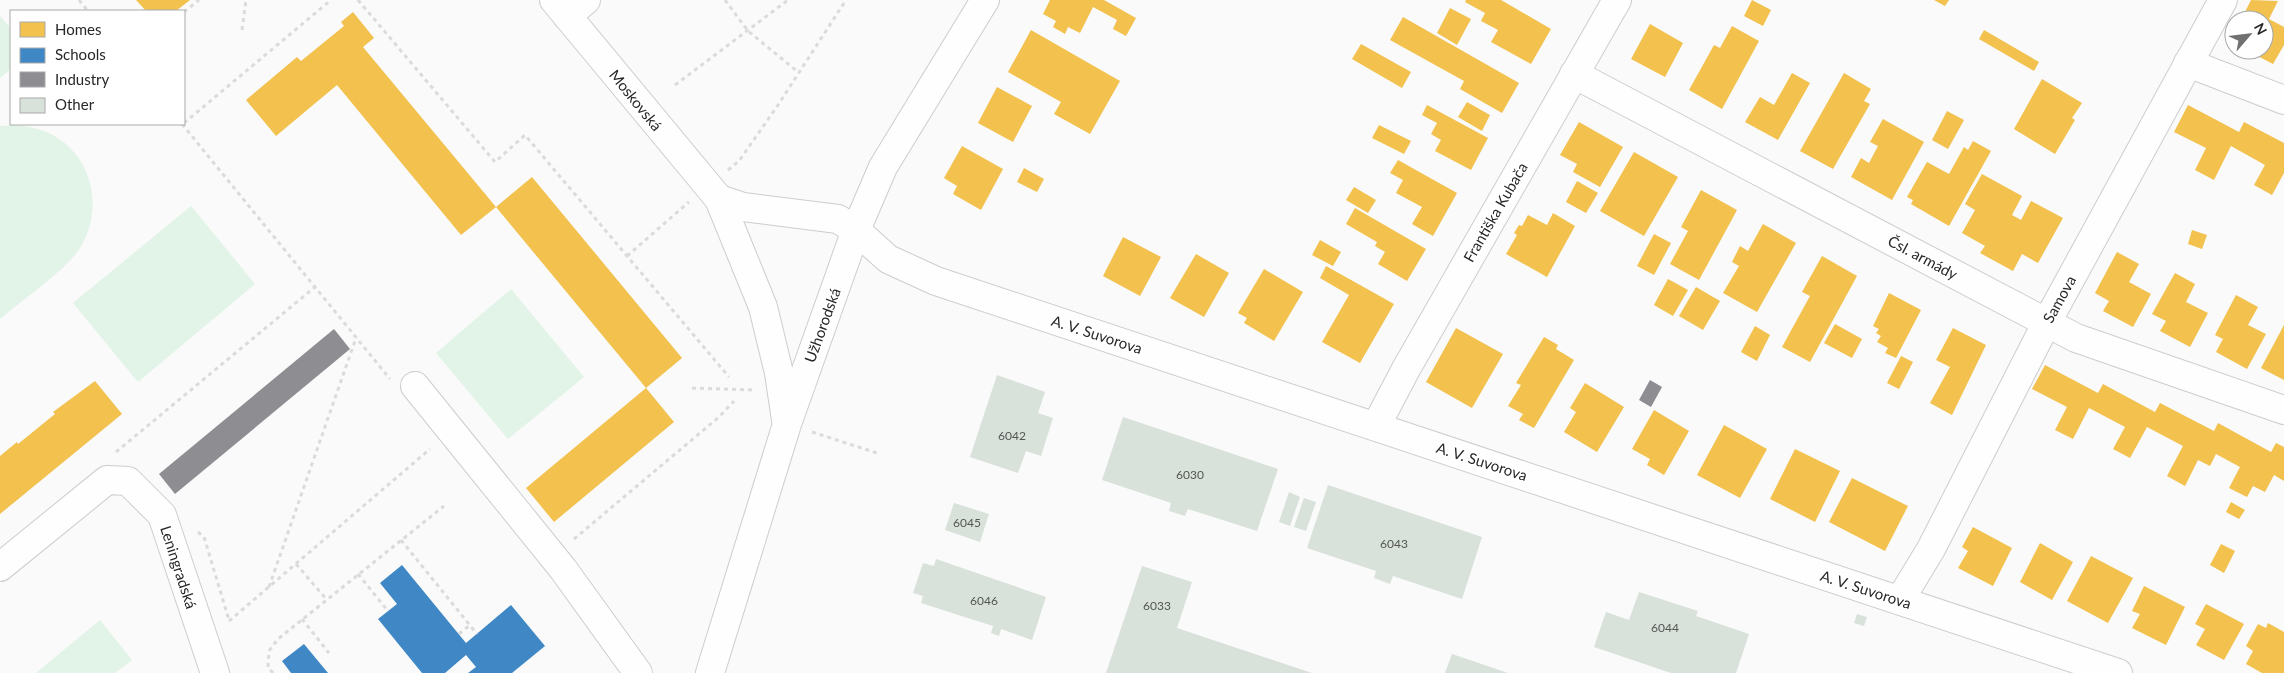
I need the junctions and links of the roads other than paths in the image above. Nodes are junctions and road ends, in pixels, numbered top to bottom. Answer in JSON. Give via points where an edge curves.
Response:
{"nodes":[{"id":1,"x":984,"y":0,"type":"edge"},
{"id":2,"x":1617,"y":0,"type":"edge"},
{"id":3,"x":2223,"y":0,"type":"edge"},
{"id":4,"x":569,"y":5,"type":"edge"},
{"id":5,"x":2188,"y":64,"type":"junction"},
{"id":6,"x":1574,"y":74,"type":"junction"},
{"id":7,"x":2284,"y":100,"type":"edge"},
{"id":8,"x":706,"y":199,"type":"junction"},
{"id":9,"x":856,"y":230,"type":"junction"},
{"id":10,"x":2047,"y":322,"type":"junction"},
{"id":11,"x":415,"y":386,"type":"dead end"},
{"id":12,"x":2284,"y":410,"type":"edge"},
{"id":13,"x":787,"y":424,"type":"junction"},
{"id":14,"x":1376,"y":426,"type":"junction"},
{"id":15,"x":0,"y":567,"type":"edge"},
{"id":16,"x":1900,"y":600,"type":"junction"},
{"id":17,"x":215,"y":673,"type":"edge"},
{"id":18,"x":638,"y":673,"type":"edge"},
{"id":19,"x":710,"y":673,"type":"edge"},
{"id":20,"x":2118,"y":673,"type":"edge"}],
"edges":[{"from":1,"to":9,"type":"street","name":"Užhorodská","via":[[883,168]]},
{"from":2,"to":6,"type":"street","name":"Františka Kubača"},
{"from":3,"to":5,"type":"street","name":"Samova"},
{"from":4,"to":8,"type":"street","name":"Moskovská"},
{"from":5,"to":7,"type":"street"},
{"from":5,"to":10,"type":"street","name":"Samova"},
{"from":6,"to":10,"type":"street","name":"Čsl. armády"},
{"from":6,"to":14,"type":"street","name":"Františka Kubača"},
{"from":8,"to":9,"type":"street","via":[[838,219]]},
{"from":8,"to":13,"type":"street","name":"Moskovská","via":[[763,307]]},
{"from":9,"to":13,"type":"street","name":"Užhorodská"},
{"from":9,"to":14,"type":"street","name":"A. V. Suvorova","via":[[888,259],[936,281]]},
{"from":10,"to":12,"type":"street","name":"Čsl. armády","via":[[2076,338]]},
{"from":10,"to":16,"type":"street","name":"Samova","via":[[1931,549]]},
{"from":11,"to":18,"type":"street","via":[[552,557]]},
{"from":13,"to":19,"type":"street","name":"Užhorodská"},
{"from":14,"to":16,"type":"street","name":"A. V. Suvorova"},
{"from":15,"to":17,"type":"street","name":"Leningradská","via":[[106,480],[128,481],[162,514]]},
{"from":16,"to":20,"type":"street","name":"A. V. Suvorova"}]}
